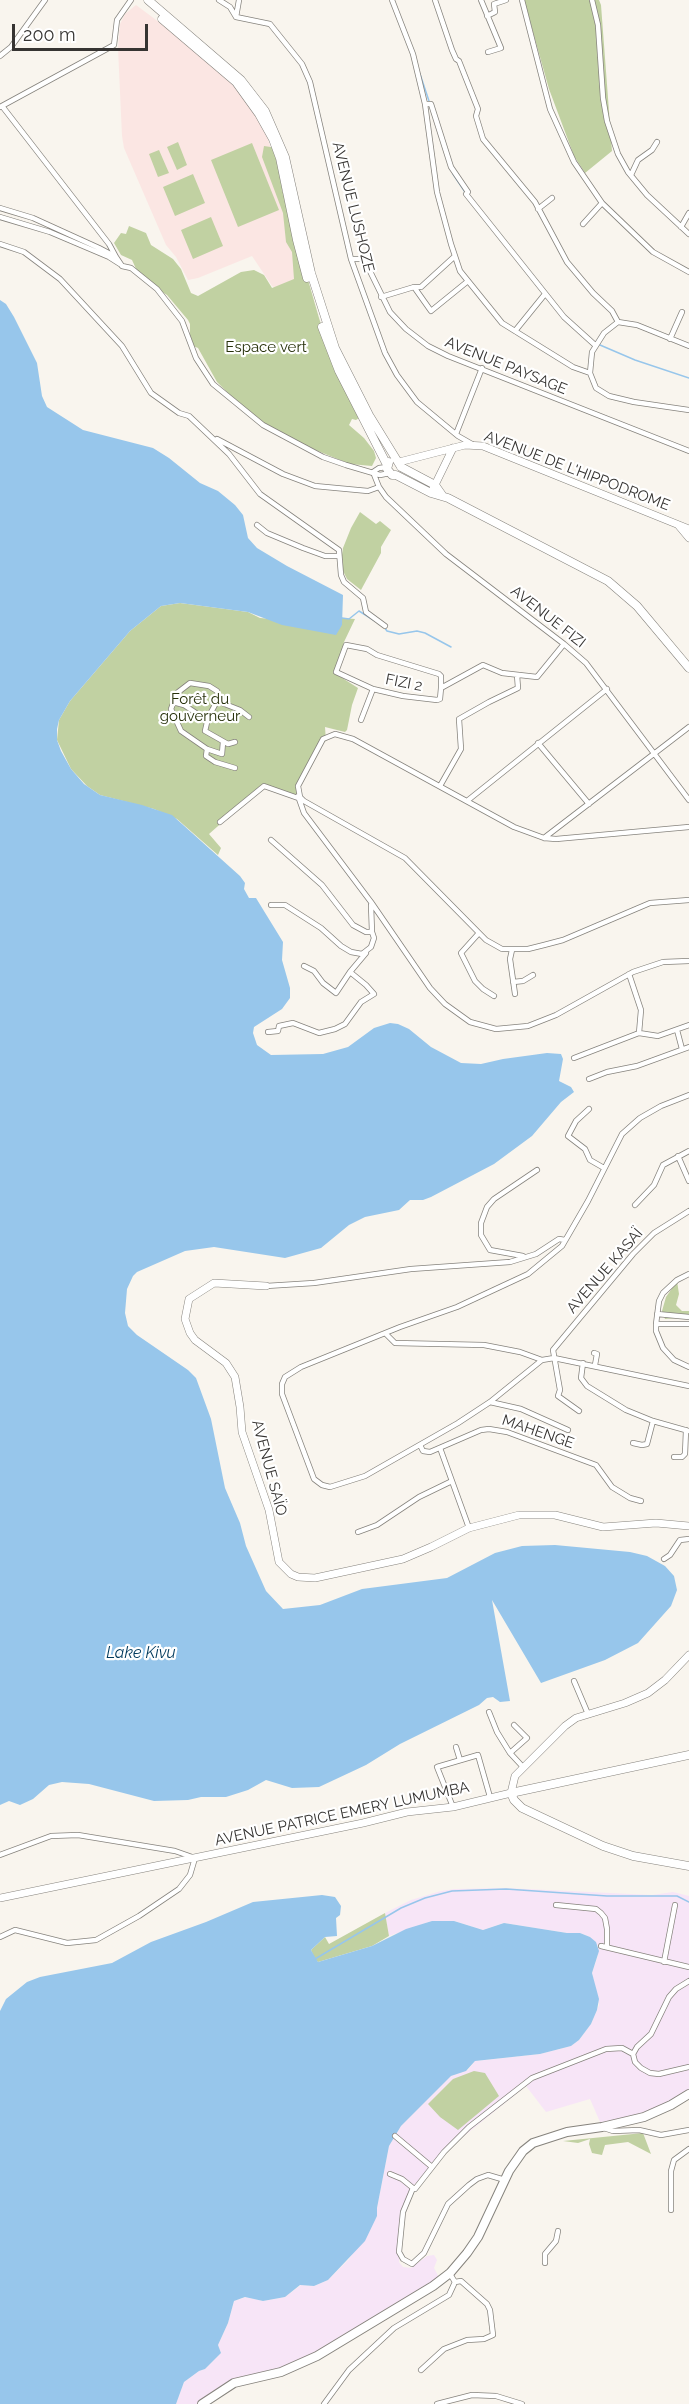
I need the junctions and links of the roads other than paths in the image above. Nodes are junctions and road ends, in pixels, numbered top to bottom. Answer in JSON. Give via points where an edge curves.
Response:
{"nodes":[{"id":1,"x":45,"y":0,"type":"edge"},
{"id":2,"x":131,"y":0,"type":"edge"},
{"id":3,"x":141,"y":0,"type":"edge"},
{"id":4,"x":148,"y":0,"type":"edge"},
{"id":5,"x":219,"y":0,"type":"edge"},
{"id":6,"x":239,"y":0,"type":"edge"},
{"id":7,"x":392,"y":0,"type":"edge"},
{"id":8,"x":435,"y":0,"type":"edge"},
{"id":9,"x":481,"y":0,"type":"edge"},
{"id":10,"x":506,"y":0,"type":"edge"},
{"id":11,"x":522,"y":0,"type":"edge"},
{"id":12,"x":592,"y":0,"type":"edge"},
{"id":13,"x":487,"y":16,"type":"junction"},
{"id":14,"x":237,"y":17,"type":"junction"},
{"id":15,"x":489,"y":52,"type":"dead end"},
{"id":16,"x":0,"y":56,"type":"edge"},
{"id":17,"x":425,"y":104,"type":"junction"},
{"id":18,"x":1,"y":107,"type":"edge"},
{"id":19,"x":262,"y":112,"type":"junction"},
{"id":20,"x":657,"y":142,"type":"dead end"},
{"id":21,"x":630,"y":175,"type":"junction"},
{"id":22,"x":552,"y":198,"type":"dead end"},
{"id":23,"x":602,"y":203,"type":"junction"},
{"id":24,"x":0,"y":208,"type":"edge"},
{"id":25,"x":538,"y":209,"type":"junction"},
{"id":26,"x":689,"y":213,"type":"edge"},
{"id":27,"x":0,"y":217,"type":"edge"},
{"id":28,"x":583,"y":224,"type":"dead end"},
{"id":29,"x":681,"y":226,"type":"junction"},
{"id":30,"x":689,"y":234,"type":"edge"},
{"id":31,"x":0,"y":244,"type":"edge"},
{"id":32,"x":455,"y":256,"type":"junction"},
{"id":33,"x":116,"y":257,"type":"junction"},
{"id":34,"x":351,"y":259,"type":"junction"},
{"id":35,"x":122,"y":266,"type":"junction"},
{"id":36,"x":689,"y":272,"type":"edge"},
{"id":37,"x":468,"y":281,"type":"junction"},
{"id":38,"x":414,"y":287,"type":"junction"},
{"id":39,"x":545,"y":294,"type":"junction"},
{"id":40,"x":381,"y":297,"type":"junction"},
{"id":41,"x":682,"y":312,"type":"dead end"},
{"id":42,"x":618,"y":322,"type":"junction"},
{"id":43,"x":515,"y":331,"type":"junction"},
{"id":44,"x":670,"y":339,"type":"junction"},
{"id":45,"x":595,"y":345,"type":"junction"},
{"id":46,"x":689,"y":346,"type":"edge"},
{"id":47,"x":482,"y":368,"type":"junction"},
{"id":48,"x":590,"y":373,"type":"junction"},
{"id":49,"x":689,"y":410,"type":"edge"},
{"id":50,"x":366,"y":417,"type":"junction"},
{"id":51,"x":210,"y":435,"type":"junction"},
{"id":52,"x":457,"y":435,"type":"junction"},
{"id":53,"x":474,"y":445,"type":"junction"},
{"id":54,"x":456,"y":448,"type":"junction"},
{"id":55,"x":689,"y":451,"type":"edge"},
{"id":56,"x":399,"y":462,"type":"junction"},
{"id":57,"x":390,"y":470,"type":"junction"},
{"id":58,"x":373,"y":472,"type":"junction"},
{"id":59,"x":435,"y":484,"type":"junction"},
{"id":60,"x":379,"y":488,"type":"junction"},
{"id":61,"x":431,"y":493,"type":"junction"},
{"id":62,"x":442,"y":495,"type":"junction"},
{"id":63,"x":677,"y":524,"type":"junction"},
{"id":64,"x":257,"y":525,"type":"dead end"},
{"id":65,"x":689,"y":529,"type":"edge"},
{"id":66,"x":689,"y":538,"type":"edge"},
{"id":67,"x":339,"y":556,"type":"junction"},
{"id":68,"x":385,"y":626,"type":"dead end"},
{"id":69,"x":564,"y":644,"type":"junction"},
{"id":70,"x":689,"y":669,"type":"edge"},
{"id":71,"x":517,"y":675,"type":"junction"},
{"id":72,"x":441,"y":688,"type":"junction"},
{"id":73,"x":374,"y":689,"type":"junction"},
{"id":74,"x":607,"y":689,"type":"junction"},
{"id":75,"x":220,"y":701,"type":"junction"},
{"id":76,"x":172,"y":702,"type":"junction"},
{"id":77,"x":199,"y":715,"type":"dead end"},
{"id":78,"x":249,"y":717,"type":"dead end"},
{"id":79,"x":361,"y":720,"type":"dead end"},
{"id":80,"x":689,"y":727,"type":"edge"},
{"id":81,"x":224,"y":742,"type":"junction"},
{"id":82,"x":234,"y":742,"type":"dead end"},
{"id":83,"x":538,"y":743,"type":"junction"},
{"id":84,"x":207,"y":749,"type":"junction"},
{"id":85,"x":654,"y":754,"type":"junction"},
{"id":86,"x":235,"y":768,"type":"dead end"},
{"id":87,"x":440,"y":786,"type":"junction"},
{"id":88,"x":298,"y":795,"type":"junction"},
{"id":89,"x":689,"y":800,"type":"edge"},
{"id":90,"x":467,"y":801,"type":"junction"},
{"id":91,"x":589,"y":804,"type":"junction"},
{"id":92,"x":220,"y":822,"type":"dead end"},
{"id":93,"x":689,"y":827,"type":"edge"},
{"id":94,"x":544,"y":838,"type":"junction"},
{"id":95,"x":271,"y":840,"type":"dead end"},
{"id":96,"x":689,"y":900,"type":"edge"},
{"id":97,"x":371,"y":902,"type":"junction"},
{"id":98,"x":271,"y":905,"type":"dead end"},
{"id":99,"x":372,"y":932,"type":"junction"},
{"id":100,"x":478,"y":933,"type":"junction"},
{"id":101,"x":512,"y":950,"type":"junction"},
{"id":102,"x":366,"y":952,"type":"junction"},
{"id":103,"x":689,"y":961,"type":"edge"},
{"id":104,"x":304,"y":966,"type":"dead end"},
{"id":105,"x":350,"y":972,"type":"junction"},
{"id":106,"x":629,"y":974,"type":"junction"},
{"id":107,"x":533,"y":975,"type":"dead end"},
{"id":108,"x":513,"y":982,"type":"junction"},
{"id":109,"x":515,"y":994,"type":"dead end"},
{"id":110,"x":494,"y":996,"type":"dead end"},
{"id":111,"x":689,"y":1025,"type":"edge"},
{"id":112,"x":677,"y":1030,"type":"junction"},
{"id":113,"x":268,"y":1032,"type":"dead end"},
{"id":114,"x":639,"y":1033,"type":"junction"},
{"id":115,"x":689,"y":1047,"type":"edge"},
{"id":116,"x":682,"y":1049,"type":"junction"},
{"id":117,"x":574,"y":1058,"type":"dead end"},
{"id":118,"x":590,"y":1079,"type":"dead end"},
{"id":119,"x":689,"y":1095,"type":"edge"},
{"id":120,"x":589,"y":1109,"type":"dead end"},
{"id":121,"x":689,"y":1151,"type":"edge"},
{"id":122,"x":678,"y":1156,"type":"junction"},
{"id":123,"x":604,"y":1168,"type":"junction"},
{"id":124,"x":537,"y":1170,"type":"dead end"},
{"id":125,"x":689,"y":1181,"type":"edge"},
{"id":126,"x":635,"y":1205,"type":"dead end"},
{"id":127,"x":689,"y":1211,"type":"edge"},
{"id":128,"x":565,"y":1240,"type":"junction"},
{"id":129,"x":525,"y":1257,"type":"junction"},
{"id":130,"x":689,"y":1274,"type":"edge"},
{"id":131,"x":266,"y":1286,"type":"joint"},
{"id":132,"x":657,"y":1314,"type":"junction"},
{"id":133,"x":686,"y":1316,"type":"edge"},
{"id":134,"x":656,"y":1323,"type":"junction"},
{"id":135,"x":683,"y":1323,"type":"junction"},
{"id":136,"x":689,"y":1324,"type":"edge"},
{"id":137,"x":386,"y":1334,"type":"junction"},
{"id":138,"x":594,"y":1353,"type":"dead end"},
{"id":139,"x":554,"y":1358,"type":"junction"},
{"id":140,"x":542,"y":1360,"type":"junction"},
{"id":141,"x":583,"y":1363,"type":"junction"},
{"id":142,"x":595,"y":1365,"type":"junction"},
{"id":143,"x":689,"y":1367,"type":"edge"},
{"id":144,"x":689,"y":1386,"type":"edge"},
{"id":145,"x":490,"y":1402,"type":"junction"},
{"id":146,"x":579,"y":1411,"type":"dead end"},
{"id":147,"x":653,"y":1421,"type":"junction"},
{"id":148,"x":688,"y":1430,"type":"edge"},
{"id":149,"x":567,"y":1431,"type":"dead end"},
{"id":150,"x":633,"y":1443,"type":"dead end"},
{"id":151,"x":420,"y":1444,"type":"junction"},
{"id":152,"x":440,"y":1448,"type":"junction"},
{"id":153,"x":674,"y":1457,"type":"dead end"},
{"id":154,"x":452,"y":1481,"type":"junction"},
{"id":155,"x":641,"y":1501,"type":"dead end"},
{"id":156,"x":689,"y":1526,"type":"edge"},
{"id":157,"x":469,"y":1528,"type":"junction"},
{"id":158,"x":358,"y":1532,"type":"dead end"},
{"id":159,"x":689,"y":1539,"type":"edge"},
{"id":160,"x":664,"y":1559,"type":"dead end"},
{"id":161,"x":689,"y":1655,"type":"edge"},
{"id":162,"x":573,"y":1682,"type":"dead end"},
{"id":163,"x":489,"y":1712,"type":"dead end"},
{"id":164,"x":588,"y":1714,"type":"junction"},
{"id":165,"x":514,"y":1725,"type":"dead end"},
{"id":166,"x":456,"y":1747,"type":"dead end"},
{"id":167,"x":510,"y":1754,"type":"junction"},
{"id":168,"x":689,"y":1755,"type":"edge"},
{"id":169,"x":460,"y":1760,"type":"junction"},
{"id":170,"x":523,"y":1767,"type":"junction"},
{"id":171,"x":511,"y":1793,"type":"junction"},
{"id":172,"x":490,"y":1797,"type":"junction"},
{"id":173,"x":453,"y":1807,"type":"junction"},
{"id":174,"x":162,"y":1849,"type":"junction"},
{"id":175,"x":0,"y":1855,"type":"edge"},
{"id":176,"x":195,"y":1858,"type":"junction"},
{"id":177,"x":164,"y":1864,"type":"junction"},
{"id":178,"x":689,"y":1866,"type":"edge"},
{"id":179,"x":0,"y":1898,"type":"edge"},
{"id":180,"x":556,"y":1905,"type":"dead end"},
{"id":181,"x":675,"y":1905,"type":"dead end"},
{"id":182,"x":0,"y":1937,"type":"edge"},
{"id":183,"x":663,"y":1962,"type":"junction"},
{"id":184,"x":689,"y":1967,"type":"edge"},
{"id":185,"x":689,"y":1981,"type":"edge"},
{"id":186,"x":633,"y":2054,"type":"junction"},
{"id":187,"x":689,"y":2067,"type":"edge"},
{"id":188,"x":689,"y":2094,"type":"edge"},
{"id":189,"x":602,"y":2127,"type":"junction"},
{"id":190,"x":689,"y":2130,"type":"edge"},
{"id":191,"x":395,"y":2136,"type":"dead end"},
{"id":192,"x":689,"y":2149,"type":"edge"},
{"id":193,"x":432,"y":2167,"type":"junction"},
{"id":194,"x":390,"y":2174,"type":"dead end"},
{"id":195,"x":505,"y":2180,"type":"junction"},
{"id":196,"x":412,"y":2188,"type":"junction"},
{"id":197,"x":671,"y":2210,"type":"dead end"},
{"id":198,"x":558,"y":2231,"type":"dead end"},
{"id":199,"x":545,"y":2262,"type":"dead end"},
{"id":200,"x":450,"y":2272,"type":"junction"},
{"id":201,"x":455,"y":2282,"type":"junction"},
{"id":202,"x":421,"y":2370,"type":"dead end"},
{"id":203,"x":202,"y":2404,"type":"edge"},
{"id":204,"x":324,"y":2404,"type":"edge"},
{"id":205,"x":437,"y":2404,"type":"edge"},
{"id":206,"x":522,"y":2404,"type":"edge"}],
"edges":[{"from":1,"to":16,"type":"street"},
{"from":2,"to":18,"type":"street","via":[[117,20],[114,45]]},
{"from":3,"to":19,"type":"main road","via":[[236,82]]},
{"from":4,"to":19,"type":"main road","via":[[242,80]]},
{"from":5,"to":14,"type":"street"},
{"from":6,"to":14,"type":"street"},
{"from":7,"to":17,"type":"street","via":[[413,54]]},
{"from":8,"to":25,"type":"street","via":[[478,109],[476,116],[483,139]]},
{"from":9,"to":13,"type":"street"},
{"from":10,"to":13,"type":"street","via":[[494,4],[495,12]]},
{"from":11,"to":23,"type":"street","via":[[550,109],[570,156]]},
{"from":12,"to":21,"type":"street","via":[[607,121]]},
{"from":13,"to":15,"type":"street","via":[[501,48]]},
{"from":14,"to":34,"type":"street","name":"AVENUE LUSHOZE","via":[[270,24],[305,71]]},
{"from":17,"to":32,"type":"street","via":[[435,181]]},
{"from":17,"to":39,"type":"street","via":[[431,104],[451,167],[466,194]]},
{"from":18,"to":33,"type":"street"},
{"from":19,"to":50,"type":"main road","via":[[280,158],[330,351]]},
{"from":20,"to":21,"type":"street","via":[[638,160]]},
{"from":21,"to":29,"type":"street"},
{"from":22,"to":25,"type":"street"},
{"from":23,"to":28,"type":"street"},
{"from":23,"to":36,"type":"street","via":[[653,252]]},
{"from":24,"to":33,"type":"street","via":[[57,228]]},
{"from":25,"to":42,"type":"street","via":[[567,261],[612,310]]},
{"from":26,"to":29,"type":"street"},
{"from":27,"to":35,"type":"street","via":[[50,232]]},
{"from":29,"to":30,"type":"street"},
{"from":31,"to":51,"type":"street","via":[[24,252],[60,279],[122,346],[151,393],[189,416]]},
{"from":32,"to":37,"type":"street"},
{"from":32,"to":38,"type":"street","via":[[421,287]]},
{"from":33,"to":35,"type":"street"},
{"from":34,"to":40,"type":"street","name":"AVENUE PAYSAGE","via":[[364,259]]},
{"from":34,"to":52,"type":"street","name":"AVENUE LUSHOZE","via":[[381,344],[397,375],[417,402]]},
{"from":35,"to":58,"type":"street","via":[[130,268],[163,297],[182,321],[213,384],[238,407],[323,457]]},
{"from":37,"to":38,"type":"street","via":[[431,310]]},
{"from":37,"to":43,"type":"street","via":[[502,323]]},
{"from":38,"to":40,"type":"street"},
{"from":39,"to":43,"type":"street"},
{"from":39,"to":45,"type":"street"},
{"from":40,"to":47,"type":"street","name":"AVENUE PAYSAGE","via":[[390,312],[422,342]]},
{"from":41,"to":44,"type":"street"},
{"from":42,"to":44,"type":"street"},
{"from":42,"to":45,"type":"street"},
{"from":43,"to":48,"type":"street","via":[[573,367]]},
{"from":44,"to":46,"type":"street"},
{"from":45,"to":48,"type":"street"},
{"from":47,"to":52,"type":"street"},
{"from":47,"to":55,"type":"street","name":"AVENUE PAYSAGE"},
{"from":48,"to":49,"type":"street","via":[[596,388],[609,396]]},
{"from":50,"to":56,"type":"main road"},
{"from":50,"to":57,"type":"main road"},
{"from":51,"to":60,"type":"street","via":[[283,474],[315,486],[368,491]]},
{"from":51,"to":67,"type":"street","via":[[260,494],[337,548]]},
{"from":52,"to":53,"type":"street","name":"AVENUE LUSHOZE"},
{"from":52,"to":54,"type":"street"},
{"from":53,"to":54,"type":"street","name":"AVENUE DE L'HIPPODROME"},
{"from":53,"to":63,"type":"street","name":"AVENUE DE L'HIPPODROME"},
{"from":54,"to":56,"type":"street","name":"AVENUE DE L'HIPPODROME"},
{"from":54,"to":59,"type":"street"},
{"from":56,"to":57,"type":"main road"},
{"from":56,"to":57,"type":"main road"},
{"from":56,"to":59,"type":"main road"},
{"from":57,"to":58,"type":"street","via":[[379,468]]},
{"from":57,"to":61,"type":"main road"},
{"from":58,"to":60,"type":"street","name":"AVENUE FIZI"},
{"from":59,"to":61,"type":"street"},
{"from":59,"to":62,"type":"main road"},
{"from":60,"to":69,"type":"street","name":"AVENUE FIZI","via":[[446,554]]},
{"from":61,"to":62,"type":"main road"},
{"from":62,"to":70,"type":"main road","via":[[608,581],[637,606]]},
{"from":63,"to":65,"type":"street","name":"AVENUE DE L'HIPPODROME"},
{"from":63,"to":66,"type":"street"},
{"from":64,"to":67,"type":"street","via":[[303,548],[325,556]]},
{"from":67,"to":68,"type":"street","via":[[344,582],[363,598],[366,612]]},
{"from":69,"to":71,"type":"street","name":"FIZI 2","via":[[537,677]]},
{"from":69,"to":74,"type":"street","name":"AVENUE FIZI"},
{"from":71,"to":72,"type":"street","name":"FIZI 2","via":[[483,665]]},
{"from":71,"to":87,"type":"street","via":[[518,688],[459,719],[460,749]]},
{"from":72,"to":73,"type":"street","name":"FIZI 2","via":[[438,700]]},
{"from":72,"to":73,"type":"street","via":[[439,674],[377,656],[367,649],[344,646],[336,672]]},
{"from":73,"to":79,"type":"street","name":"FIZI 2"},
{"from":74,"to":83,"type":"street"},
{"from":74,"to":85,"type":"street","name":"AVENUE FIZI"},
{"from":75,"to":76,"type":"street","via":[[217,691],[209,686],[190,683]]},
{"from":75,"to":78,"type":"street"},
{"from":75,"to":81,"type":"street","via":[[205,730]]},
{"from":76,"to":77,"type":"street"},
{"from":76,"to":84,"type":"street","via":[[171,709],[182,730]]},
{"from":80,"to":85,"type":"street"},
{"from":81,"to":82,"type":"street"},
{"from":81,"to":84,"type":"street","via":[[222,754]]},
{"from":83,"to":90,"type":"street"},
{"from":83,"to":91,"type":"street"},
{"from":84,"to":86,"type":"street","via":[[206,756]]},
{"from":85,"to":89,"type":"street","name":"AVENUE FIZI"},
{"from":85,"to":91,"type":"street"},
{"from":87,"to":88,"type":"street","via":[[352,739],[335,734],[323,739],[298,786]]},
{"from":87,"to":90,"type":"street"},
{"from":88,"to":92,"type":"street","via":[[264,786]]},
{"from":88,"to":97,"type":"street","via":[[304,813]]},
{"from":88,"to":100,"type":"street","via":[[405,858]]},
{"from":90,"to":94,"type":"street","via":[[514,827]]},
{"from":91,"to":94,"type":"street"},
{"from":93,"to":94,"type":"street"},
{"from":95,"to":99,"type":"street","via":[[322,885],[353,925]]},
{"from":96,"to":101,"type":"street","via":[[650,903],[563,940]]},
{"from":97,"to":99,"type":"street"},
{"from":97,"to":106,"type":"street","via":[[420,975],[445,1004],[484,1027],[512,1028],[542,1022]]},
{"from":98,"to":102,"type":"street","via":[[285,905],[341,946],[357,953]]},
{"from":99,"to":102,"type":"street","via":[[374,938]]},
{"from":100,"to":101,"type":"street","via":[[495,946]]},
{"from":100,"to":110,"type":"street","via":[[461,953],[475,981]]},
{"from":101,"to":108,"type":"street"},
{"from":102,"to":105,"type":"street"},
{"from":103,"to":106,"type":"street","via":[[663,962]]},
{"from":104,"to":105,"type":"street","via":[[336,993]]},
{"from":105,"to":113,"type":"street","via":[[374,994],[361,1002],[345,1023],[319,1033],[292,1023]]},
{"from":106,"to":114,"type":"street","via":[[641,1010]]},
{"from":107,"to":108,"type":"street"},
{"from":108,"to":109,"type":"street"},
{"from":111,"to":112,"type":"street"},
{"from":112,"to":114,"type":"street","via":[[658,1036]]},
{"from":112,"to":116,"type":"street"},
{"from":114,"to":117,"type":"street"},
{"from":115,"to":116,"type":"street"},
{"from":116,"to":118,"type":"street"},
{"from":119,"to":123,"type":"street","via":[[661,1106],[630,1126]]},
{"from":120,"to":123,"type":"street","via":[[568,1136],[585,1149],[590,1160]]},
{"from":121,"to":122,"type":"street"},
{"from":122,"to":125,"type":"street"},
{"from":122,"to":126,"type":"street","via":[[663,1165],[654,1185]]},
{"from":123,"to":128,"type":"street"},
{"from":124,"to":129,"type":"street","via":[[494,1199],[481,1223],[481,1235],[490,1250]]},
{"from":127,"to":139,"type":"street","name":"AVENUE KASAÏ","via":[[654,1233],[633,1254],[557,1345]]},
{"from":128,"to":129,"type":"street","name":"AVENUE SAÏO"},
{"from":128,"to":137,"type":"street","via":[[542,1264],[514,1282]]},
{"from":129,"to":131,"type":"street","name":"AVENUE SAÏO","via":[[510,1262]]},
{"from":130,"to":132,"type":"street","via":[[663,1293]]},
{"from":131,"to":157,"type":"street","name":"AVENUE SAÏO","via":[[214,1283],[189,1299],[185,1319],[195,1340],[226,1363],[235,1377],[242,1432],[269,1510],[283,1568],[306,1579],[338,1574],[414,1555]]},
{"from":132,"to":133,"type":"street"},
{"from":132,"to":134,"type":"street"},
{"from":133,"to":135,"type":"street"},
{"from":134,"to":135,"type":"street"},
{"from":134,"to":143,"type":"street","via":[[663,1348],[674,1360]]},
{"from":135,"to":136,"type":"street"},
{"from":137,"to":140,"type":"street","via":[[395,1343],[484,1345]]},
{"from":137,"to":151,"type":"street","via":[[292,1372],[285,1377],[282,1394],[314,1479],[322,1485],[330,1487],[357,1479],[394,1462]]},
{"from":138,"to":142,"type":"street"},
{"from":139,"to":140,"type":"street"},
{"from":139,"to":141,"type":"street"},
{"from":139,"to":146,"type":"street","via":[[558,1396]]},
{"from":140,"to":145,"type":"street"},
{"from":141,"to":142,"type":"street"},
{"from":141,"to":147,"type":"street","via":[[581,1378],[587,1386]]},
{"from":142,"to":144,"type":"street"},
{"from":145,"to":149,"type":"street","via":[[521,1409]]},
{"from":145,"to":151,"type":"street"},
{"from":147,"to":148,"type":"street"},
{"from":147,"to":150,"type":"street","via":[[647,1444]]},
{"from":148,"to":153,"type":"street","via":[[685,1454]]},
{"from":151,"to":152,"type":"street","via":[[426,1452]]},
{"from":152,"to":154,"type":"street"},
{"from":152,"to":155,"type":"street","name":"MAHENGE","via":[[481,1430],[507,1432],[596,1466],[612,1487]]},
{"from":154,"to":157,"type":"street"},
{"from":154,"to":158,"type":"street"},
{"from":156,"to":157,"type":"street","name":"AVENUE SAÏO","via":[[656,1523],[603,1527],[544,1513],[511,1516]]},
{"from":159,"to":160,"type":"street","via":[[680,1539]]},
{"from":161,"to":164,"type":"street","via":[[648,1693]]},
{"from":162,"to":164,"type":"street"},
{"from":163,"to":167,"type":"street"},
{"from":164,"to":170,"type":"street","via":[[565,1726]]},
{"from":165,"to":167,"type":"street","via":[[527,1738]]},
{"from":166,"to":169,"type":"street"},
{"from":167,"to":170,"type":"street"},
{"from":168,"to":171,"type":"main road","name":"AVENUE PATRICE EMERY LUMUMBA"},
{"from":169,"to":172,"type":"street","via":[[478,1755]]},
{"from":169,"to":173,"type":"street","via":[[437,1767]]},
{"from":170,"to":171,"type":"street","via":[[515,1776]]},
{"from":171,"to":172,"type":"street","name":"AVENUE PATRICE EMERY LUMUMBA"},
{"from":171,"to":178,"type":"main road","via":[[522,1808],[603,1846]]},
{"from":172,"to":173,"type":"street","name":"AVENUE PATRICE EMERY LUMUMBA"},
{"from":173,"to":176,"type":"street","name":"AVENUE PATRICE EMERY LUMUMBA","via":[[407,1812]]},
{"from":174,"to":175,"type":"street","via":[[66,1835],[51,1836]]},
{"from":174,"to":176,"type":"street"},
{"from":174,"to":177,"type":"street"},
{"from":176,"to":177,"type":"street","name":"AVENUE PATRICE EMERY LUMUMBA"},
{"from":176,"to":182,"type":"street","via":[[190,1875],[179,1889],[96,1940],[67,1943],[15,1930]]},
{"from":177,"to":179,"type":"street","name":"AVENUE PATRICE EMERY LUMUMBA"},
{"from":180,"to":183,"type":"street","via":[[596,1909],[605,1918],[604,1947]]},
{"from":181,"to":183,"type":"street"},
{"from":183,"to":184,"type":"street"},
{"from":185,"to":186,"type":"street","via":[[669,1997],[651,2034]]},
{"from":186,"to":187,"type":"street","via":[[635,2062],[650,2073]]},
{"from":186,"to":193,"type":"street","via":[[622,2048],[606,2049],[532,2078],[469,2127]]},
{"from":188,"to":189,"type":"highway","via":[[664,2109]]},
{"from":189,"to":190,"type":"street","via":[[661,2135]]},
{"from":189,"to":195,"type":"highway","via":[[532,2143],[516,2159]]},
{"from":191,"to":193,"type":"street"},
{"from":192,"to":197,"type":"street","via":[[674,2160]]},
{"from":193,"to":196,"type":"street"},
{"from":194,"to":196,"type":"street"},
{"from":195,"to":196,"type":"street","via":[[488,2175],[469,2185],[448,2204],[424,2253],[412,2264],[399,2252],[403,2212]]},
{"from":195,"to":200,"type":"highway","via":[[478,2237]]},
{"from":198,"to":199,"type":"street","via":[[556,2241],[545,2254]]},
{"from":200,"to":201,"type":"street"},
{"from":200,"to":203,"type":"highway","via":[[434,2286],[317,2356],[281,2372],[234,2383]]},
{"from":201,"to":202,"type":"street","via":[[461,2281],[487,2304],[493,2335],[444,2349]]},
{"from":201,"to":204,"type":"street","via":[[449,2295],[407,2319],[375,2345],[349,2370]]},
{"from":205,"to":206,"type":"street","via":[[477,2395]]}]}
